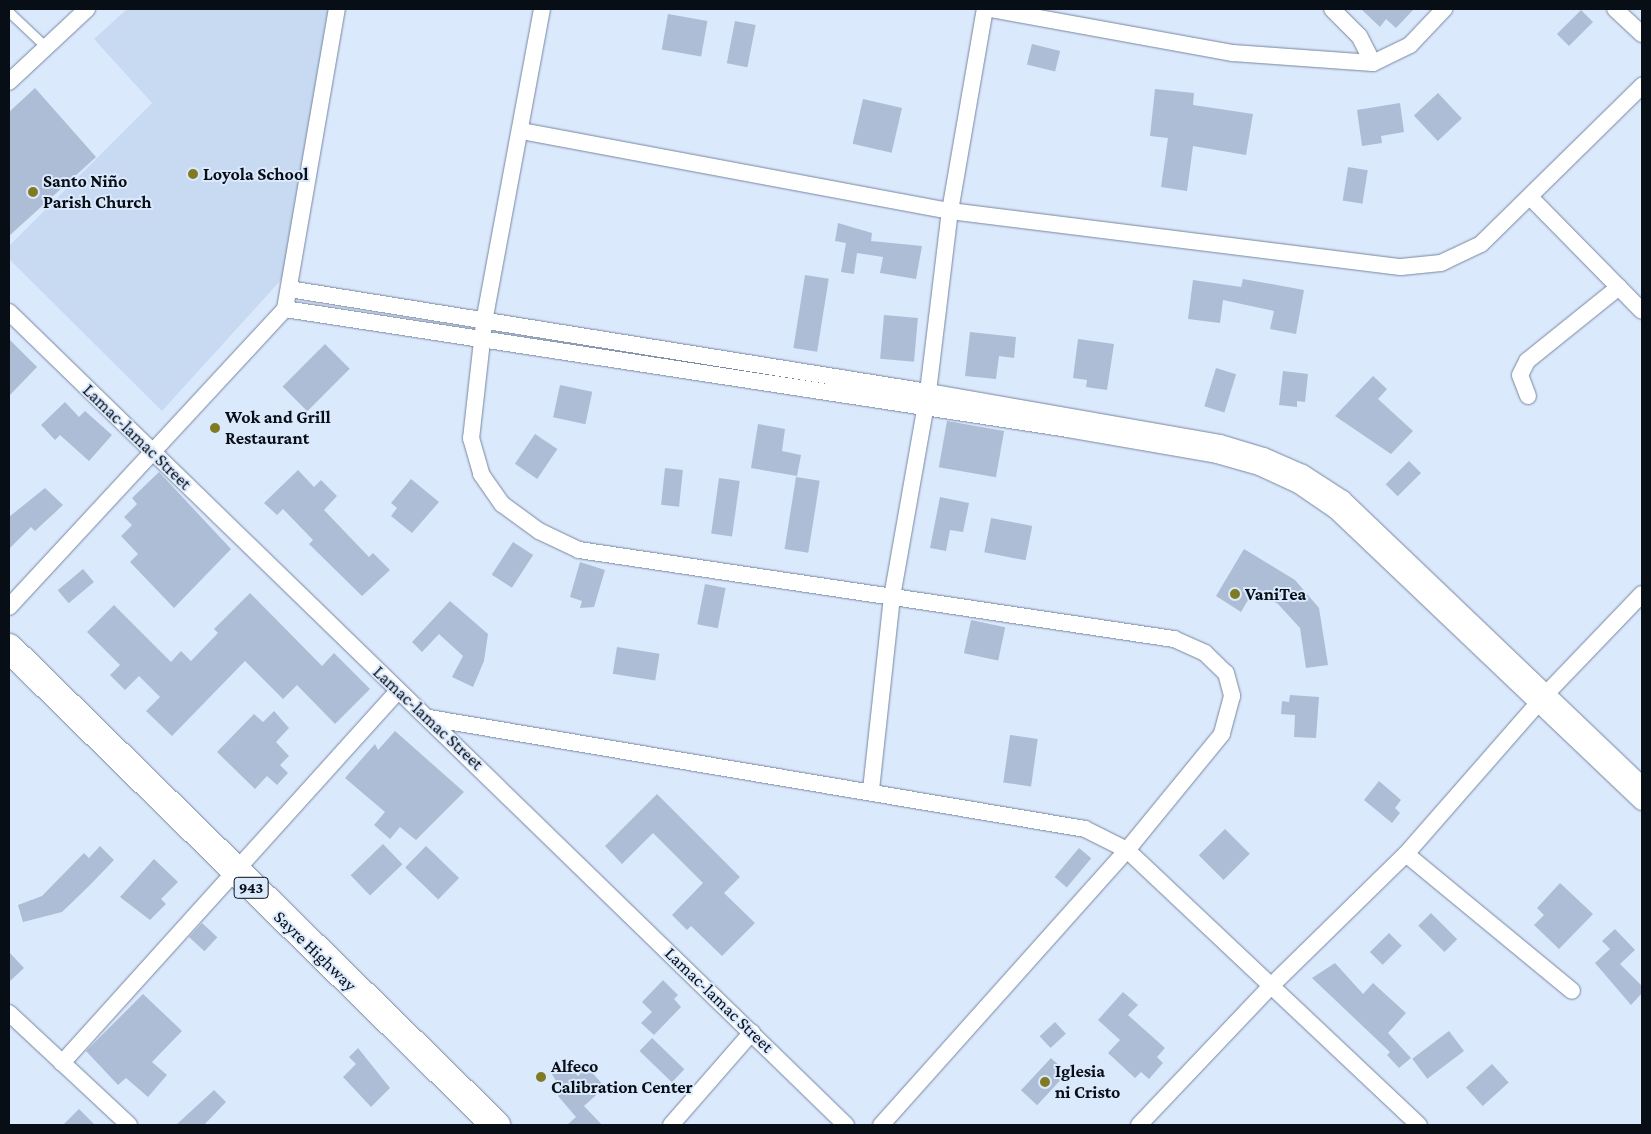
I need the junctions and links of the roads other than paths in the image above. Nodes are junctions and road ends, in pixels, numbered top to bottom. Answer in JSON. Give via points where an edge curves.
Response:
{"nodes":[{"id":1,"x":87,"y":9,"type":"edge"},
{"id":2,"x":337,"y":9,"type":"edge"},
{"id":3,"x":542,"y":9,"type":"edge"},
{"id":4,"x":985,"y":9,"type":"edge"},
{"id":5,"x":990,"y":9,"type":"edge"},
{"id":6,"x":1332,"y":9,"type":"edge"},
{"id":7,"x":1444,"y":9,"type":"edge"},
{"id":8,"x":1615,"y":9,"type":"edge"},
{"id":9,"x":9,"y":12,"type":"edge"},
{"id":10,"x":1642,"y":34,"type":"edge"},
{"id":11,"x":46,"y":47,"type":"junction"},
{"id":12,"x":1373,"y":63,"type":"junction"},
{"id":13,"x":9,"y":82,"type":"edge"},
{"id":14,"x":1642,"y":86,"type":"edge"},
{"id":15,"x":522,"y":131,"type":"junction"},
{"id":16,"x":1531,"y":198,"type":"junction"},
{"id":17,"x":950,"y":211,"type":"junction"},
{"id":18,"x":1619,"y":287,"type":"junction"},
{"id":19,"x":289,"y":289,"type":"junction"},
{"id":20,"x":285,"y":308,"type":"junction"},
{"id":21,"x":1642,"y":310,"type":"edge"},
{"id":22,"x":9,"y":312,"type":"edge"},
{"id":23,"x":483,"y":329,"type":"junction"},
{"id":24,"x":1528,"y":396,"type":"dead end"},
{"id":25,"x":927,"y":400,"type":"junction"},
{"id":26,"x":150,"y":450,"type":"junction"},
{"id":27,"x":1642,"y":594,"type":"edge"},
{"id":28,"x":892,"y":597,"type":"junction"},
{"id":29,"x":9,"y":607,"type":"edge"},
{"id":30,"x":9,"y":648,"type":"edge"},
{"id":31,"x":398,"y":691,"type":"junction"},
{"id":32,"x":1543,"y":697,"type":"junction"},
{"id":33,"x":429,"y":718,"type":"junction"},
{"id":34,"x":1642,"y":785,"type":"edge"},
{"id":35,"x":871,"y":790,"type":"junction"},
{"id":36,"x":1642,"y":802,"type":"edge"},
{"id":37,"x":1127,"y":850,"type":"junction"},
{"id":38,"x":1406,"y":854,"type":"junction"},
{"id":39,"x":234,"y":872,"type":"junction"},
{"id":40,"x":1272,"y":985,"type":"junction"},
{"id":41,"x":1572,"y":991,"type":"dead end"},
{"id":42,"x":9,"y":1012,"type":"edge"},
{"id":43,"x":752,"y":1032,"type":"junction"},
{"id":44,"x":62,"y":1063,"type":"junction"},
{"id":45,"x":129,"y":1125,"type":"edge"},
{"id":46,"x":496,"y":1125,"type":"edge"},
{"id":47,"x":671,"y":1125,"type":"edge"},
{"id":48,"x":846,"y":1125,"type":"edge"},
{"id":49,"x":881,"y":1125,"type":"edge"},
{"id":50,"x":1140,"y":1125,"type":"edge"},
{"id":51,"x":1419,"y":1125,"type":"edge"}],
"edges":[{"from":1,"to":11,"type":"street"},
{"from":2,"to":19,"type":"street"},
{"from":3,"to":15,"type":"street"},
{"from":4,"to":17,"type":"street"},
{"from":5,"to":12,"type":"street","via":[[1233,52]]},
{"from":6,"to":12,"type":"street","via":[[1359,36]]},
{"from":7,"to":12,"type":"street","via":[[1410,45]]},
{"from":8,"to":10,"type":"street"},
{"from":9,"to":11,"type":"lane"},
{"from":11,"to":13,"type":"street"},
{"from":14,"to":16,"type":"street"},
{"from":15,"to":17,"type":"street"},
{"from":15,"to":23,"type":"street"},
{"from":16,"to":17,"type":"street","via":[[1481,244],[1441,263],[1401,266]]},
{"from":16,"to":18,"type":"street"},
{"from":17,"to":25,"type":"street"},
{"from":18,"to":21,"type":"street"},
{"from":18,"to":24,"type":"street","via":[[1527,361],[1520,375]]},
{"from":19,"to":20,"type":"street"},
{"from":19,"to":23,"type":"street"},
{"from":20,"to":23,"type":"street"},
{"from":20,"to":26,"type":"street"},
{"from":22,"to":26,"type":"street","name":"Lamac-lamac Street"},
{"from":23,"to":25,"type":"street"},
{"from":23,"to":28,"type":"street","via":[[471,438],[481,474],[502,504],[539,531],[578,550]]},
{"from":25,"to":28,"type":"street"},
{"from":25,"to":32,"type":"street","via":[[1168,440],[1220,443],[1303,474]]},
{"from":26,"to":29,"type":"street"},
{"from":26,"to":31,"type":"street","name":"Lamac-lamac Street"},
{"from":27,"to":32,"type":"street"},
{"from":28,"to":35,"type":"street"},
{"from":28,"to":37,"type":"street","via":[[1174,639],[1205,653],[1226,673],[1232,696],[1222,734]]},
{"from":30,"to":39,"type":"highway","name":"Sayre Highway","number":"943"},
{"from":31,"to":33,"type":"street","name":"Lamac-lamac Street"},
{"from":31,"to":39,"type":"street"},
{"from":32,"to":34,"type":"street"},
{"from":32,"to":36,"type":"street"},
{"from":32,"to":38,"type":"street"},
{"from":33,"to":35,"type":"street"},
{"from":33,"to":43,"type":"street","name":"Lamac-lamac Street"},
{"from":35,"to":37,"type":"street","via":[[1085,829]]},
{"from":37,"to":40,"type":"street"},
{"from":37,"to":49,"type":"street"},
{"from":38,"to":40,"type":"street"},
{"from":38,"to":41,"type":"street"},
{"from":39,"to":44,"type":"street"},
{"from":39,"to":46,"type":"highway","name":"Sayre Highway","number":"943"},
{"from":40,"to":50,"type":"street"},
{"from":40,"to":51,"type":"street"},
{"from":42,"to":44,"type":"street"},
{"from":43,"to":47,"type":"street"},
{"from":43,"to":48,"type":"street","name":"Lamac-lamac Street"},
{"from":44,"to":45,"type":"street"}]}
